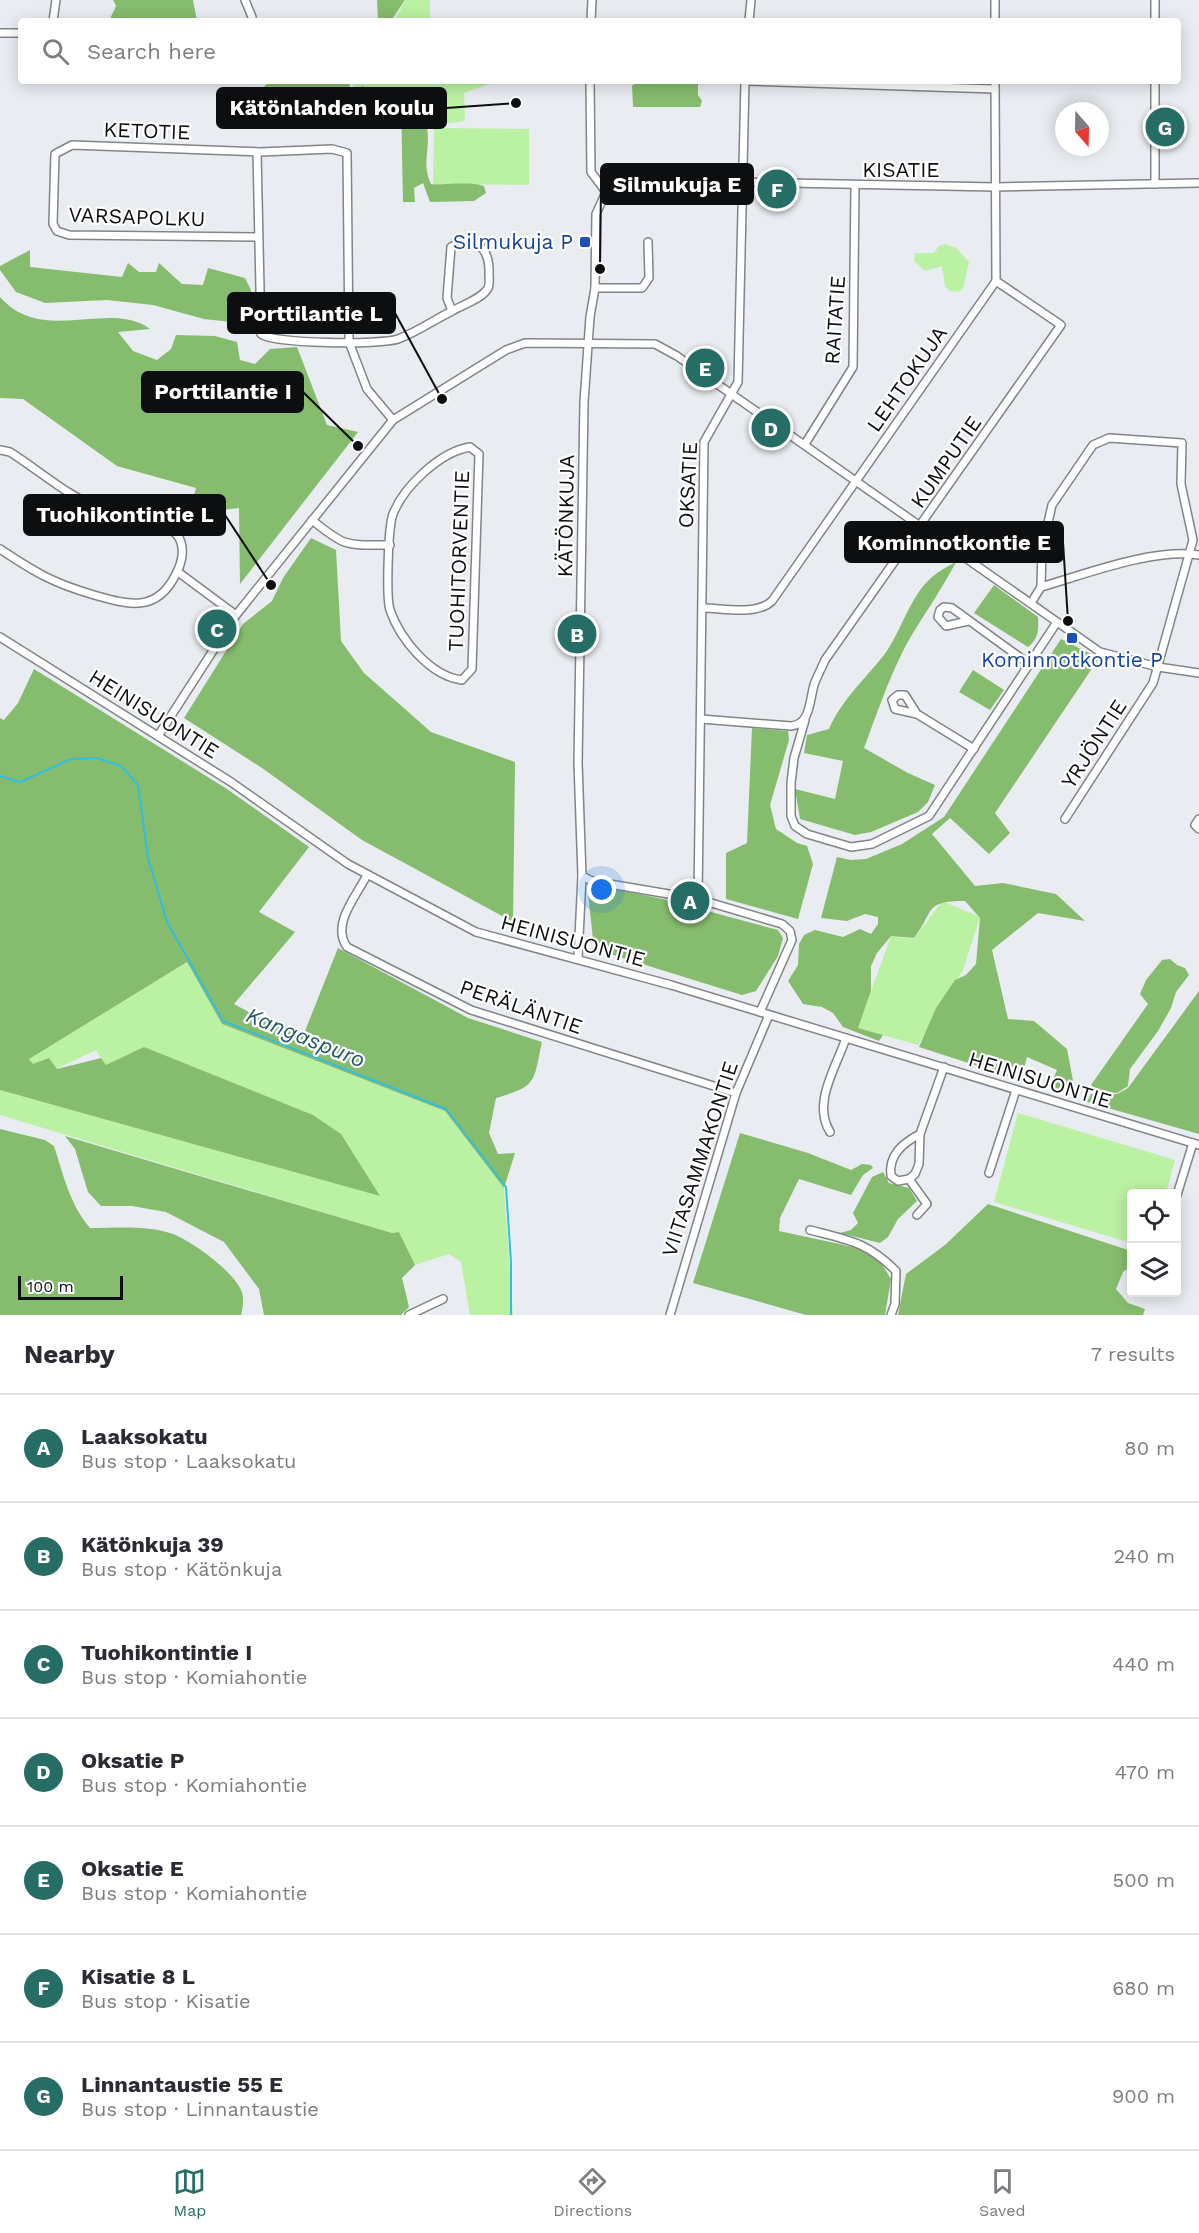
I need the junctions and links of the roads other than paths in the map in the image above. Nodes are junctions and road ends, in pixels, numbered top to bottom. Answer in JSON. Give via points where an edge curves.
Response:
{"nodes":[{"id":1,"x":56,"y":0,"type":"edge"},
{"id":2,"x":245,"y":0,"type":"edge"},
{"id":3,"x":592,"y":0,"type":"edge"},
{"id":4,"x":751,"y":0,"type":"edge"},
{"id":5,"x":995,"y":0,"type":"edge"},
{"id":6,"x":1155,"y":0,"type":"edge"},
{"id":7,"x":252,"y":17,"type":"dead end"},
{"id":8,"x":53,"y":18,"type":"edge"},
{"id":9,"x":591,"y":18,"type":"edge"},
{"id":10,"x":749,"y":18,"type":"edge"},
{"id":11,"x":995,"y":18,"type":"edge"},
{"id":12,"x":1155,"y":18,"type":"edge"},
{"id":13,"x":0,"y":33,"type":"edge"},
{"id":14,"x":18,"y":33,"type":"edge"},
{"id":15,"x":590,"y":84,"type":"edge"},
{"id":16,"x":745,"y":84,"type":"edge"},
{"id":17,"x":839,"y":84,"type":"edge"},
{"id":18,"x":995,"y":84,"type":"edge"},
{"id":19,"x":1155,"y":84,"type":"edge"},
{"id":20,"x":995,"y":89,"type":"junction"},
{"id":21,"x":257,"y":152,"type":"junction"},
{"id":22,"x":55,"y":154,"type":"joint"},
{"id":23,"x":743,"y":183,"type":"junction"},
{"id":24,"x":1199,"y":183,"type":"edge"},
{"id":25,"x":1155,"y":184,"type":"junction"},
{"id":26,"x":855,"y":186,"type":"junction"},
{"id":27,"x":996,"y":187,"type":"junction"},
{"id":28,"x":606,"y":192,"type":"junction"},
{"id":29,"x":258,"y":237,"type":"junction"},
{"id":30,"x":648,"y":242,"type":"dead end"},
{"id":31,"x":996,"y":281,"type":"junction"},
{"id":32,"x":595,"y":288,"type":"junction"},
{"id":33,"x":452,"y":311,"type":"junction"},
{"id":34,"x":349,"y":342,"type":"junction"},
{"id":35,"x":588,"y":342,"type":"junction"},
{"id":36,"x":732,"y":395,"type":"junction"},
{"id":37,"x":393,"y":420,"type":"junction"},
{"id":38,"x":805,"y":444,"type":"junction"},
{"id":39,"x":0,"y":450,"type":"edge"},
{"id":40,"x":856,"y":482,"type":"junction"},
{"id":41,"x":312,"y":520,"type":"junction"},
{"id":42,"x":920,"y":526,"type":"junction"},
{"id":43,"x":390,"y":545,"type":"junction"},
{"id":44,"x":0,"y":549,"type":"edge"},
{"id":45,"x":1189,"y":554,"type":"junction"},
{"id":46,"x":1199,"y":555,"type":"edge"},
{"id":47,"x":178,"y":572,"type":"junction"},
{"id":48,"x":1041,"y":587,"type":"junction"},
{"id":49,"x":1031,"y":603,"type":"junction"},
{"id":50,"x":703,"y":608,"type":"junction"},
{"id":51,"x":236,"y":615,"type":"junction"},
{"id":52,"x":968,"y":621,"type":"dead end"},
{"id":53,"x":1057,"y":622,"type":"junction"},
{"id":54,"x":0,"y":637,"type":"edge"},
{"id":55,"x":1029,"y":664,"type":"junction"},
{"id":56,"x":1158,"y":667,"type":"junction"},
{"id":57,"x":1199,"y":674,"type":"edge"},
{"id":58,"x":917,"y":714,"type":"dead end"},
{"id":59,"x":806,"y":717,"type":"junction"},
{"id":60,"x":701,"y":719,"type":"junction"},
{"id":61,"x":158,"y":736,"type":"junction"},
{"id":62,"x":974,"y":749,"type":"junction"},
{"id":63,"x":1065,"y":819,"type":"dead end"},
{"id":64,"x":1199,"y":819,"type":"edge"},
{"id":65,"x":1199,"y":829,"type":"edge"},
{"id":66,"x":367,"y":875,"type":"junction"},
{"id":67,"x":582,"y":876,"type":"junction"},
{"id":68,"x":698,"y":899,"type":"junction"},
{"id":69,"x":578,"y":958,"type":"junction"},
{"id":70,"x":760,"y":1012,"type":"junction"},
{"id":71,"x":769,"y":1015,"type":"junction"},
{"id":72,"x":846,"y":1038,"type":"junction"},
{"id":73,"x":944,"y":1067,"type":"junction"},
{"id":74,"x":1016,"y":1090,"type":"junction"},
{"id":75,"x":736,"y":1093,"type":"junction"},
{"id":76,"x":831,"y":1132,"type":"dead end"},
{"id":77,"x":920,"y":1134,"type":"junction"},
{"id":78,"x":1196,"y":1144,"type":"edge"},
{"id":79,"x":988,"y":1173,"type":"dead end"},
{"id":80,"x":909,"y":1179,"type":"junction"},
{"id":81,"x":1179,"y":1189,"type":"edge"},
{"id":82,"x":917,"y":1215,"type":"dead end"},
{"id":83,"x":810,"y":1230,"type":"dead end"},
{"id":84,"x":443,"y":1299,"type":"dead end"},
{"id":85,"x":409,"y":1315,"type":"edge"},
{"id":86,"x":670,"y":1315,"type":"edge"},
{"id":87,"x":891,"y":1315,"type":"edge"}],
"edges":[{"from":1,"to":8,"type":"street"},
{"from":2,"to":7,"type":"street"},
{"from":3,"to":9,"type":"street"},
{"from":4,"to":10,"type":"street"},
{"from":5,"to":11,"type":"street"},
{"from":6,"to":12,"type":"street"},
{"from":13,"to":14,"type":"street"},
{"from":15,"to":28,"type":"street","via":[[591,172]]},
{"from":16,"to":23,"type":"street","name":"OKSATIE"},
{"from":17,"to":20,"type":"street"},
{"from":18,"to":20,"type":"street"},
{"from":19,"to":25,"type":"street"},
{"from":20,"to":27,"type":"street"},
{"from":21,"to":22,"type":"street","name":"KETOTIE","via":[[72,145]]},
{"from":21,"to":29,"type":"street"},
{"from":21,"to":34,"type":"street","name":"KETOTIE","via":[[332,149],[347,153]]},
{"from":22,"to":29,"type":"street","name":"VARSAPOLKU","via":[[53,224],[57,231],[69,235]]},
{"from":23,"to":26,"type":"street","name":"KISATIE"},
{"from":23,"to":28,"type":"street","name":"KISATIE","via":[[631,180]]},
{"from":23,"to":36,"type":"street","name":"OKSATIE","via":[[738,382]]},
{"from":24,"to":25,"type":"street","name":"KISATIE"},
{"from":25,"to":27,"type":"street","name":"KISATIE"},
{"from":26,"to":27,"type":"street","name":"KISATIE"},
{"from":26,"to":38,"type":"street","name":"RAITATIE","via":[[853,367]]},
{"from":27,"to":31,"type":"street"},
{"from":28,"to":32,"type":"street","name":"KÄTÖNKUJA","via":[[596,214]]},
{"from":29,"to":34,"type":"street","via":[[261,334],[281,341]]},
{"from":30,"to":32,"type":"street","via":[[649,279],[642,288]]},
{"from":31,"to":40,"type":"street","name":"LEHTOKUJA"},
{"from":31,"to":42,"type":"street","name":"KUMPUTIE","via":[[1061,325]]},
{"from":32,"to":35,"type":"street","name":"KÄTÖNKUJA"},
{"from":33,"to":33,"type":"street","via":[[447,298],[451,247],[477,244],[490,259],[489,286]]},
{"from":33,"to":34,"type":"street","via":[[397,339]]},
{"from":34,"to":37,"type":"street","via":[[367,389]]},
{"from":35,"to":36,"type":"street","via":[[655,344]]},
{"from":35,"to":37,"type":"street","via":[[525,343],[506,350]]},
{"from":35,"to":67,"type":"street","name":"KÄTÖNKUJA","via":[[578,763]]},
{"from":36,"to":38,"type":"street"},
{"from":36,"to":50,"type":"street","name":"OKSATIE","via":[[704,442]]},
{"from":37,"to":41,"type":"street"},
{"from":38,"to":40,"type":"street"},
{"from":39,"to":47,"type":"street","via":[[10,452],[91,505],[169,529],[180,541]]},
{"from":40,"to":42,"type":"street"},
{"from":40,"to":50,"type":"street","name":"LEHTOKUJA","via":[[766,606]]},
{"from":41,"to":43,"type":"street","via":[[338,541]]},
{"from":41,"to":51,"type":"street"},
{"from":42,"to":49,"type":"street"},
{"from":42,"to":59,"type":"street","name":"KUMPUTIE","via":[[825,660]]},
{"from":43,"to":43,"type":"street","name":"TUOHITORVENTIE","via":[[394,513],[425,471],[459,449],[470,447],[479,454],[472,669],[462,680],[449,678],[419,655],[398,627],[389,607]]},
{"from":44,"to":47,"type":"street","via":[[58,585],[127,604],[158,597]]},
{"from":45,"to":46,"type":"street"},
{"from":45,"to":48,"type":"street","via":[[1134,560]]},
{"from":45,"to":48,"type":"street","name":"YRJÖNTIE","via":[[1192,524],[1181,484],[1182,443],[1110,438],[1093,445],[1052,505],[1042,549]]},
{"from":45,"to":56,"type":"street","name":"YRJÖNTIE"},
{"from":47,"to":51,"type":"street"},
{"from":48,"to":49,"type":"street"},
{"from":49,"to":53,"type":"street"},
{"from":50,"to":60,"type":"street","name":"OKSATIE"},
{"from":51,"to":61,"type":"street"},
{"from":52,"to":55,"type":"street"},
{"from":53,"to":55,"type":"street","name":"KUMPUTIE"},
{"from":53,"to":56,"type":"street","via":[[1100,651]]},
{"from":54,"to":61,"type":"street","name":"HEINISUONTIE"},
{"from":55,"to":62,"type":"street","name":"KUMPUTIE"},
{"from":56,"to":57,"type":"street"},
{"from":56,"to":63,"type":"street","name":"YRJÖNTIE","via":[[1153,683]]},
{"from":58,"to":62,"type":"street"},
{"from":59,"to":60,"type":"street","via":[[791,726]]},
{"from":59,"to":62,"type":"street","name":"KUMPUTIE","via":[[794,758],[791,816],[795,826],[807,834],[850,847],[872,844],[929,816]]},
{"from":60,"to":68,"type":"street","name":"OKSATIE"},
{"from":61,"to":66,"type":"street","name":"HEINISUONTIE"},
{"from":64,"to":65,"type":"street","via":[[1195,825]]},
{"from":66,"to":69,"type":"street","name":"HEINISUONTIE","via":[[476,932]]},
{"from":66,"to":75,"type":"street","name":"PERÄLÄNTIE","via":[[340,926],[346,947],[471,1010]]},
{"from":67,"to":68,"type":"street"},
{"from":67,"to":69,"type":"street","name":"KÄTÖNKUJA"},
{"from":68,"to":70,"type":"street","via":[[782,924],[790,931],[788,954]]},
{"from":69,"to":70,"type":"street","name":"HEINISUONTIE"},
{"from":70,"to":71,"type":"street","name":"HEINISUONTIE"},
{"from":71,"to":72,"type":"street","name":"HEINISUONTIE"},
{"from":71,"to":75,"type":"street","name":"VIITASAMMAKONTIE"},
{"from":72,"to":73,"type":"street","name":"HEINISUONTIE"},
{"from":72,"to":76,"type":"street","via":[[824,1099],[822,1113]]},
{"from":73,"to":74,"type":"street","name":"HEINISUONTIE"},
{"from":73,"to":77,"type":"street"},
{"from":74,"to":78,"type":"street","name":"HEINISUONTIE"},
{"from":74,"to":79,"type":"street"},
{"from":75,"to":86,"type":"street","name":"VIITASAMMAKONTIE"},
{"from":77,"to":80,"type":"street","via":[[918,1164]]},
{"from":77,"to":80,"type":"street","via":[[894,1153],[889,1165],[891,1176],[898,1181]]},
{"from":78,"to":81,"type":"street"},
{"from":80,"to":82,"type":"street","via":[[927,1204]]},
{"from":83,"to":87,"type":"street","via":[[877,1252],[896,1271]]},
{"from":84,"to":85,"type":"street"}]}
